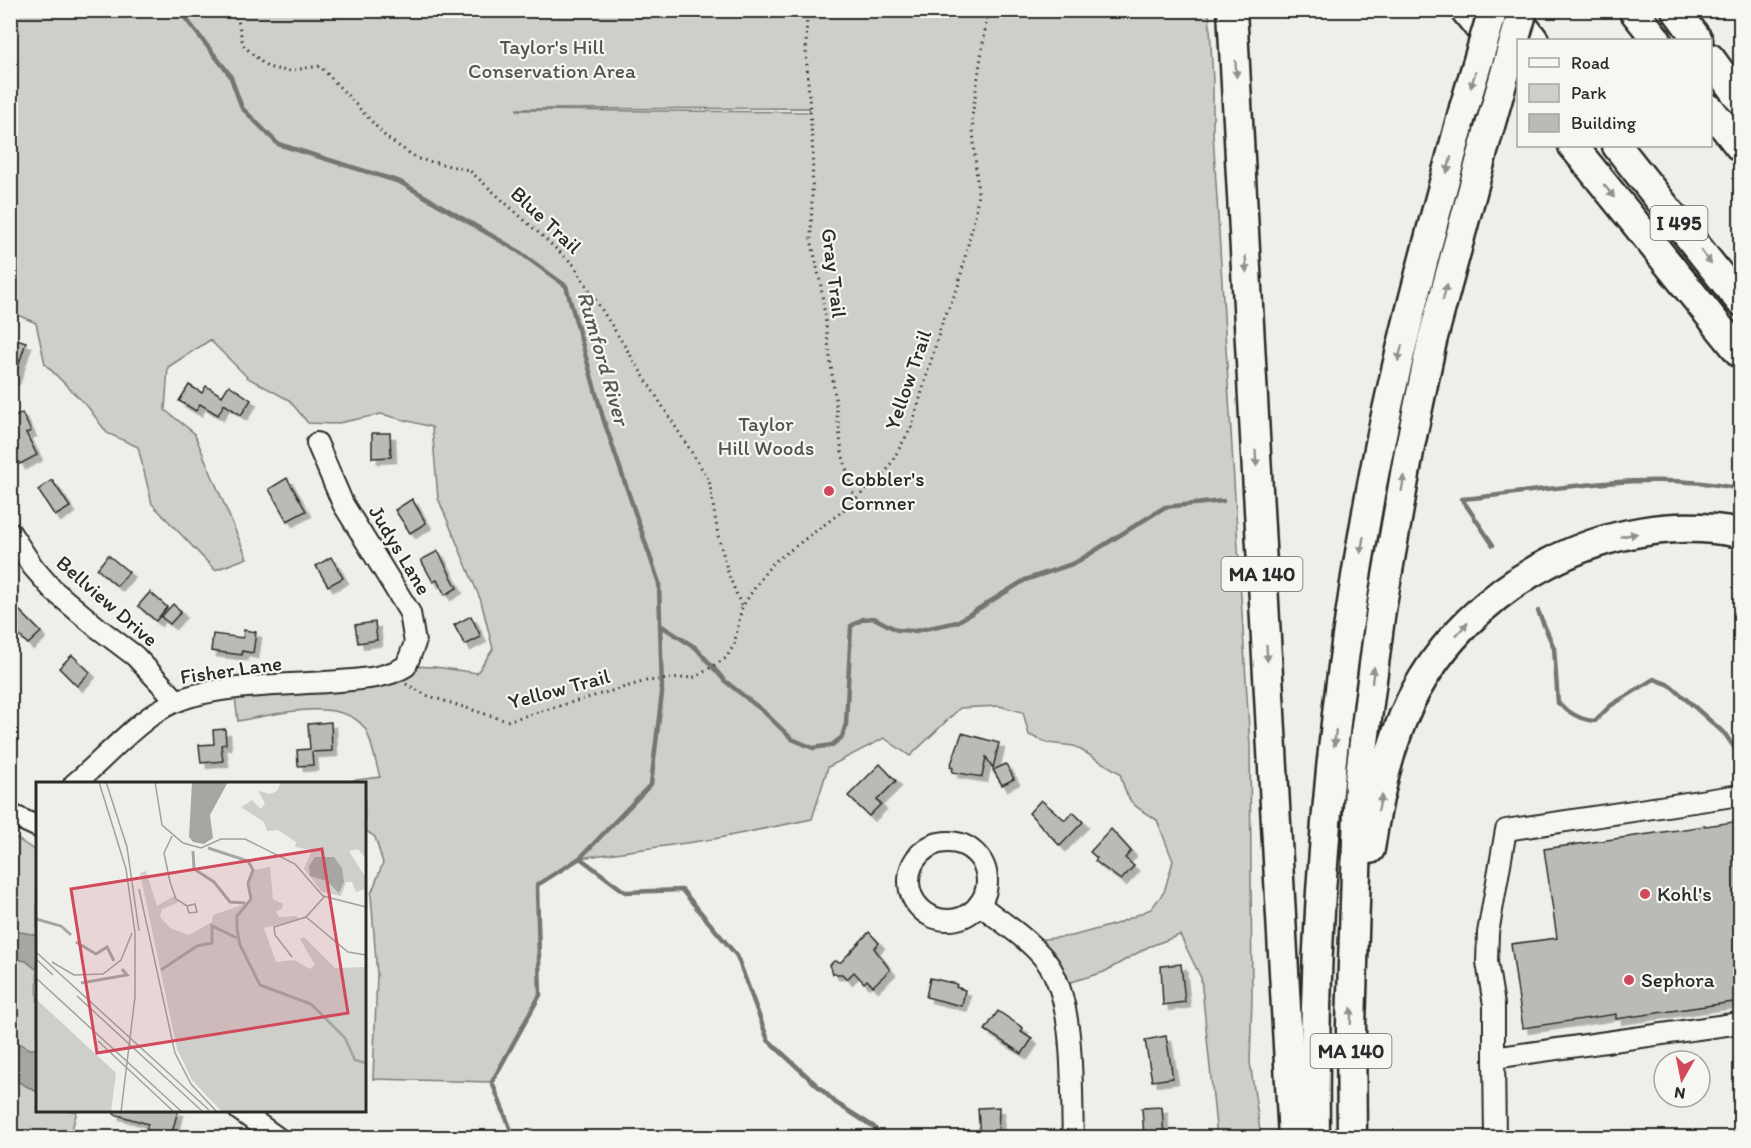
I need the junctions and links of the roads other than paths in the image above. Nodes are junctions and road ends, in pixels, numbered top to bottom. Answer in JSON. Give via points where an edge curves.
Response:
{"nodes":[{"id":1,"x":1232,"y":10,"type":"edge"},
{"id":2,"x":1466,"y":10,"type":"edge"},
{"id":3,"x":1493,"y":10,"type":"edge"},
{"id":4,"x":1510,"y":10,"type":"edge"},
{"id":5,"x":1523,"y":10,"type":"edge"},
{"id":6,"x":1633,"y":10,"type":"edge"},
{"id":7,"x":1676,"y":10,"type":"edge"},
{"id":8,"x":1533,"y":39,"type":"edge"},
{"id":9,"x":1656,"y":39,"type":"edge"},
{"id":10,"x":1697,"y":39,"type":"edge"},
{"id":11,"x":1712,"y":61,"type":"edge"},
{"id":12,"x":1517,"y":76,"type":"edge"},
{"id":13,"x":1740,"y":99,"type":"edge"},
{"id":14,"x":1712,"y":112,"type":"edge"},
{"id":15,"x":1574,"y":147,"type":"edge"},
{"id":16,"x":1618,"y":147,"type":"edge"},
{"id":17,"x":1740,"y":147,"type":"edge"},
{"id":18,"x":1740,"y":301,"type":"edge"},
{"id":19,"x":1740,"y":353,"type":"edge"},
{"id":20,"x":317,"y":443,"type":"dead end"},
{"id":21,"x":10,"y":532,"type":"edge"},
{"id":22,"x":1740,"y":533,"type":"edge"},
{"id":23,"x":388,"y":675,"type":"joint"},
{"id":24,"x":177,"y":701,"type":"junction"},
{"id":25,"x":75,"y":782,"type":"edge"},
{"id":26,"x":1740,"y":795,"type":"edge"},
{"id":27,"x":979,"y":904,"type":"dead end"},
{"id":28,"x":1353,"y":964,"type":"junction"},
{"id":29,"x":1740,"y":1023,"type":"edge"},
{"id":30,"x":1494,"y":1058,"type":"junction"},
{"id":31,"x":242,"y":1112,"type":"edge"},
{"id":32,"x":278,"y":1137,"type":"edge"},
{"id":33,"x":1073,"y":1137,"type":"edge"},
{"id":34,"x":1293,"y":1137,"type":"edge"},
{"id":35,"x":1315,"y":1137,"type":"edge"},
{"id":36,"x":1352,"y":1137,"type":"edge"},
{"id":37,"x":1495,"y":1137,"type":"edge"}],
"edges":[{"from":1,"to":34,"type":"highway","number":"MA 140","one_way":true},
{"from":2,"to":12,"type":"highway"},
{"from":3,"to":35,"type":"highway","one_way":true,"bridge":true,"via":[[1395,373],[1355,580],[1325,832]]},
{"from":4,"to":8,"type":"highway"},
{"from":28,"to":5,"type":"highway","number":"MA 140","one_way":true,"bridge":true,"via":[[1359,781],[1381,610],[1410,446],[1432,342]]},
{"from":6,"to":9,"type":"highway"},
{"from":7,"to":10,"type":"highway"},
{"from":11,"to":13,"type":"highway"},
{"from":14,"to":17,"type":"highway"},
{"from":15,"to":19,"type":"highway","one_way":true},
{"from":16,"to":18,"type":"highway","number":"I 495","one_way":true},
{"from":20,"to":23,"type":"street","name":"Judys Lane","via":[[343,504],[410,613],[415,630],[411,654],[406,666]]},
{"from":21,"to":24,"type":"street","name":"Bellview Drive","via":[[53,590],[135,656]]},
{"from":28,"to":22,"type":"highway","one_way":true,"via":[[1372,839],[1394,746],[1411,700],[1445,647],[1484,606],[1531,570],[1572,552],[1627,534],[1674,530]]},
{"from":23,"to":24,"type":"street","name":"Fisher Lane","via":[[234,689]]},
{"from":24,"to":25,"type":"street","name":"Fisher Lane","via":[[154,714]]},
{"from":26,"to":30,"type":"street","via":[[1506,830],[1488,943]]},
{"from":27,"to":33,"type":"street","via":[[1047,962],[1058,986],[1067,1029]]},
{"from":36,"to":28,"type":"highway","number":"MA 140","one_way":true},
{"from":29,"to":30,"type":"street"},
{"from":30,"to":37,"type":"street"},
{"from":31,"to":32,"type":"street"}]}
